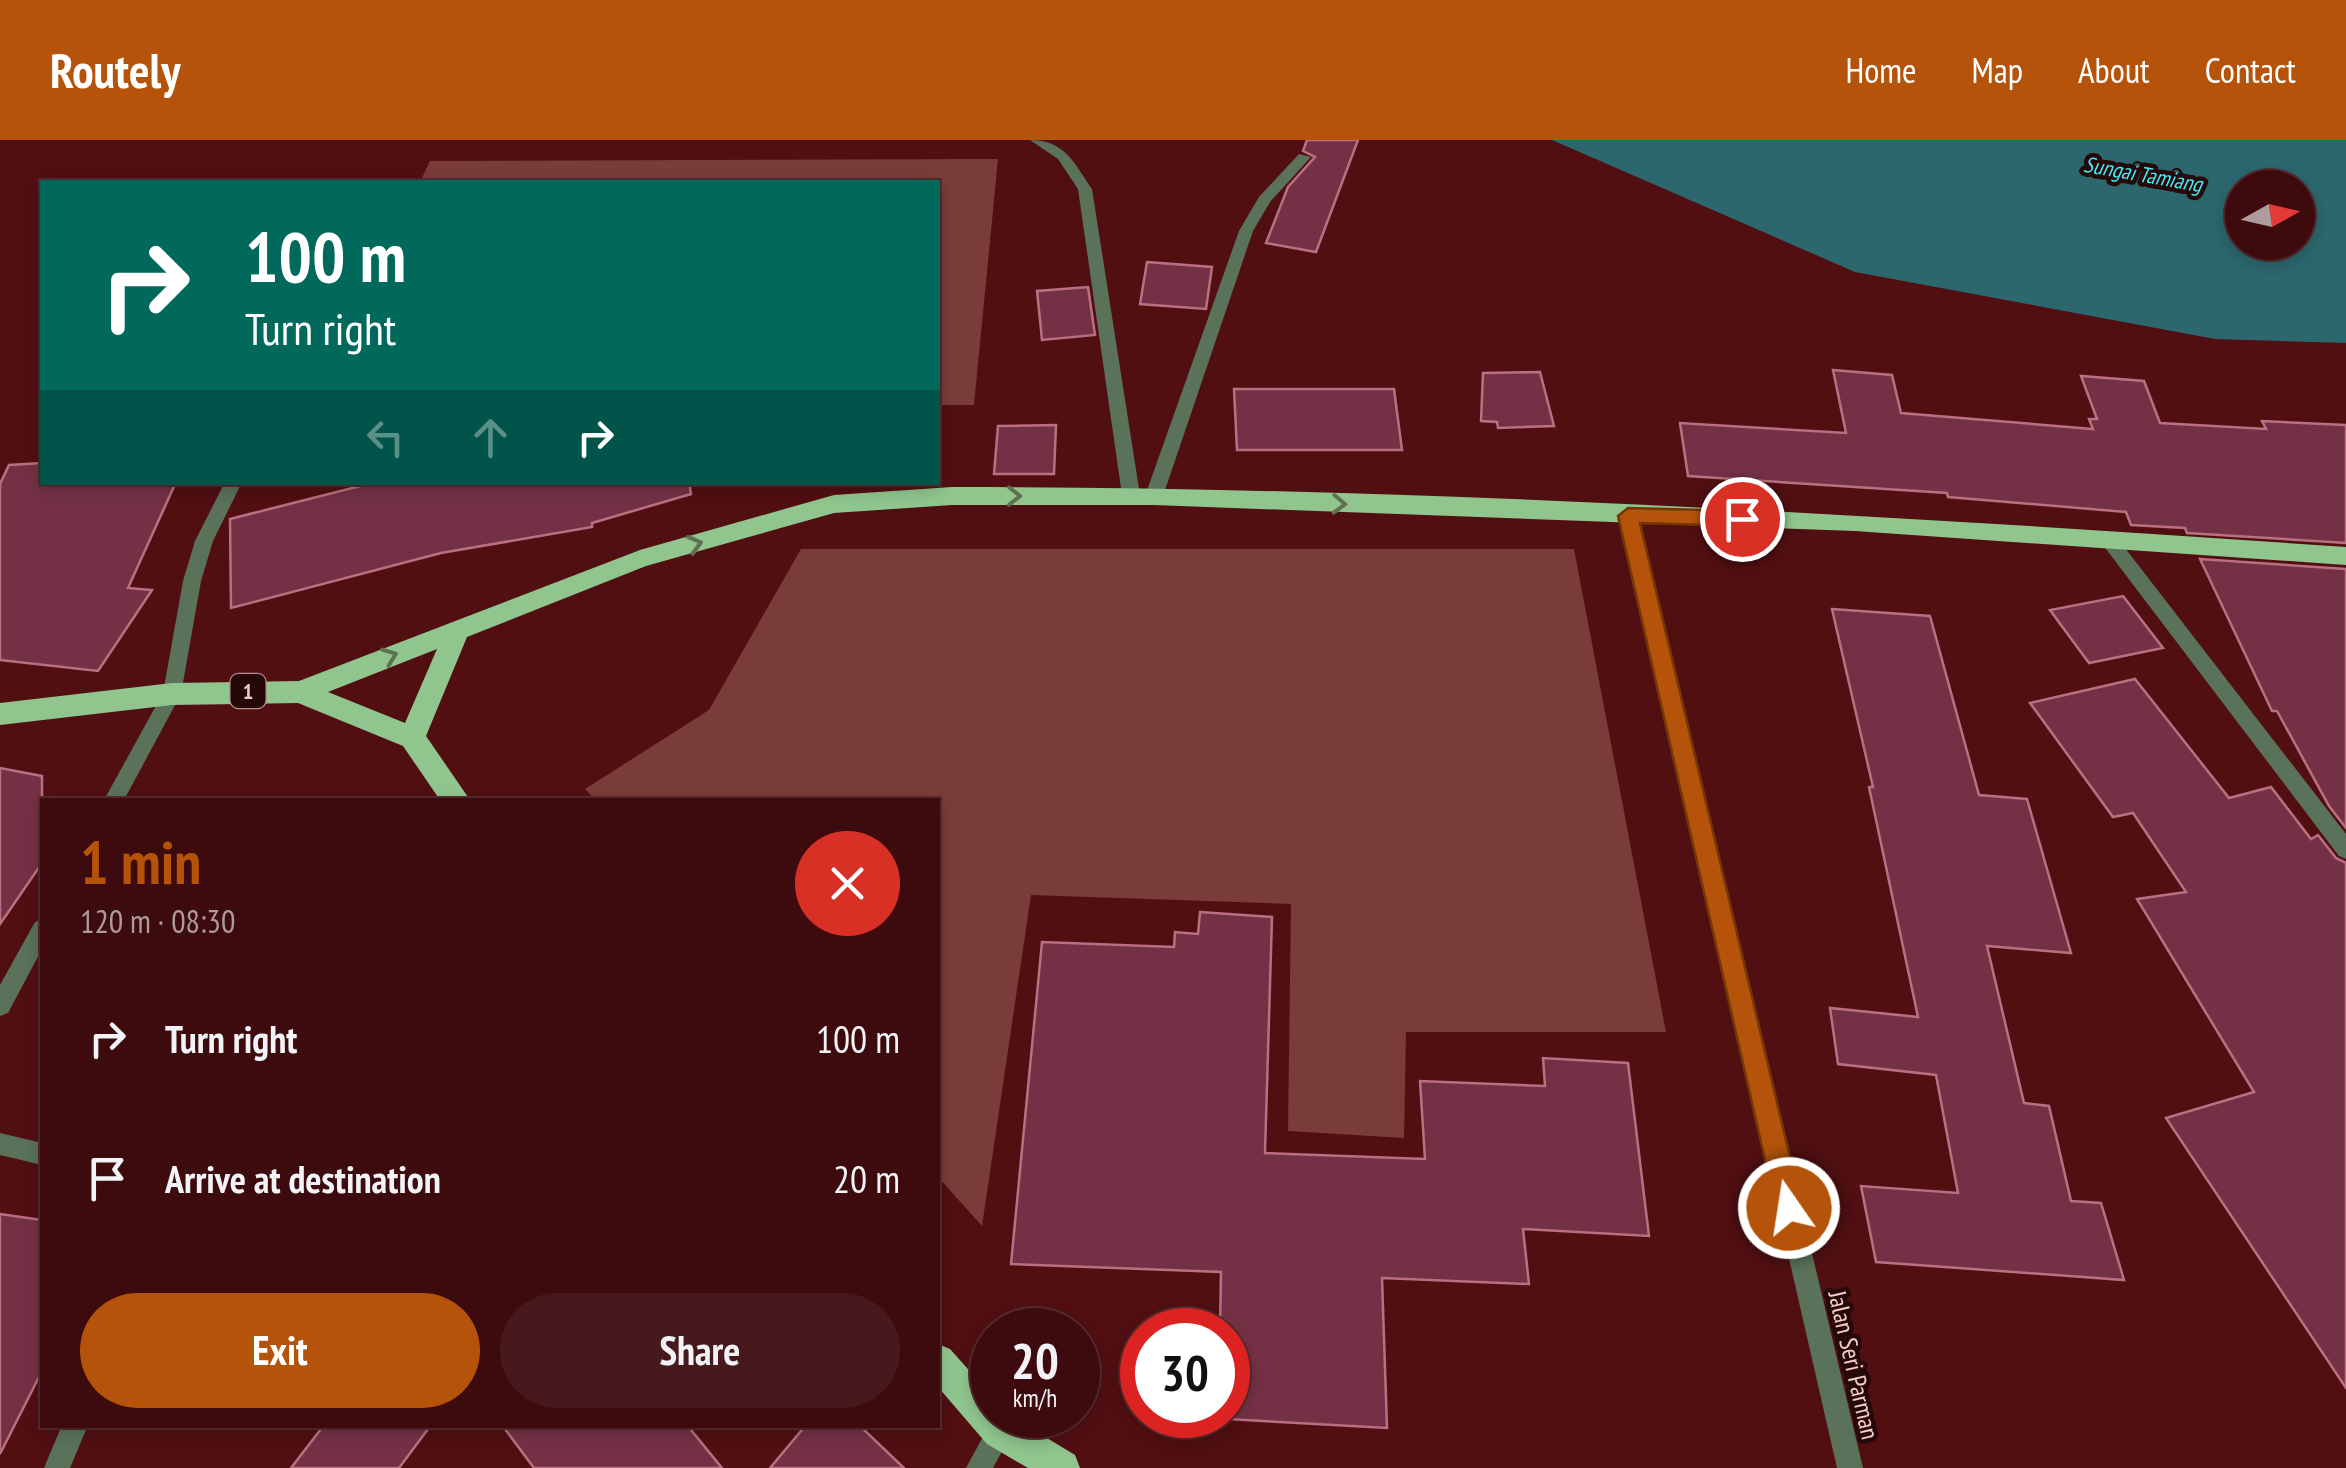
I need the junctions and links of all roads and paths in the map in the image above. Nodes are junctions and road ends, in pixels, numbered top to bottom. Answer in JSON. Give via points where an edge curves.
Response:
{"nodes":[{"id":1,"x":1037,"y":140,"type":"edge"},
{"id":2,"x":1304,"y":157,"type":"dead end"},
{"id":3,"x":232,"y":485,"type":"edge"},
{"id":4,"x":1143,"y":496,"type":"junction"},
{"id":5,"x":1628,"y":516,"type":"junction"},
{"id":6,"x":2108,"y":540,"type":"junction"},
{"id":7,"x":2346,"y":556,"type":"edge"},
{"id":8,"x":458,"y":629,"type":"junction"},
{"id":9,"x":300,"y":692,"type":"junction"},
{"id":10,"x":172,"y":694,"type":"junction"},
{"id":11,"x":0,"y":714,"type":"edge"},
{"id":12,"x":412,"y":738,"type":"junction"},
{"id":13,"x":115,"y":798,"type":"edge"},
{"id":14,"x":455,"y":798,"type":"edge"},
{"id":15,"x":2346,"y":850,"type":"edge"},
{"id":16,"x":40,"y":933,"type":"edge"},
{"id":17,"x":0,"y":1006,"type":"edge"},
{"id":18,"x":0,"y":1144,"type":"edge"},
{"id":19,"x":40,"y":1154,"type":"edge"},
{"id":20,"x":940,"y":1363,"type":"edge"},
{"id":21,"x":970,"y":1397,"type":"edge"},
{"id":22,"x":73,"y":1428,"type":"edge"},
{"id":23,"x":996,"y":1438,"type":"edge"},
{"id":24,"x":1012,"y":1438,"type":"edge"},
{"id":25,"x":57,"y":1468,"type":"edge"},
{"id":26,"x":978,"y":1468,"type":"edge"},
{"id":27,"x":1062,"y":1468,"type":"edge"},
{"id":28,"x":1850,"y":1468,"type":"edge"}],
"edges":[{"from":1,"to":4,"type":"street","via":[[1064,156],[1086,189]]},
{"from":2,"to":4,"type":"street","via":[[1246,231]]},
{"from":3,"to":10,"type":"street","via":[[192,581]]},
{"from":4,"to":5,"type":"highway","one_way":true},
{"from":8,"to":4,"type":"highway","one_way":true,"via":[[640,559],[834,504]]},
{"from":5,"to":6,"type":"highway","via":[[1855,522]]},
{"from":5,"to":28,"type":"street","name":"Jalan Seri Parman"},
{"from":6,"to":7,"type":"highway"},
{"from":6,"to":15,"type":"street"},
{"from":9,"to":8,"type":"highway","one_way":true},
{"from":8,"to":12,"type":"highway"},
{"from":9,"to":10,"type":"highway","number":"1"},
{"from":9,"to":12,"type":"highway","number":"1"},
{"from":10,"to":11,"type":"highway","number":"1"},
{"from":10,"to":13,"type":"street"},
{"from":12,"to":14,"type":"highway"},
{"from":16,"to":17,"type":"street"},
{"from":18,"to":19,"type":"street"},
{"from":20,"to":21,"type":"highway"},
{"from":22,"to":25,"type":"street"},
{"from":23,"to":26,"type":"street"},
{"from":24,"to":27,"type":"highway"}]}
